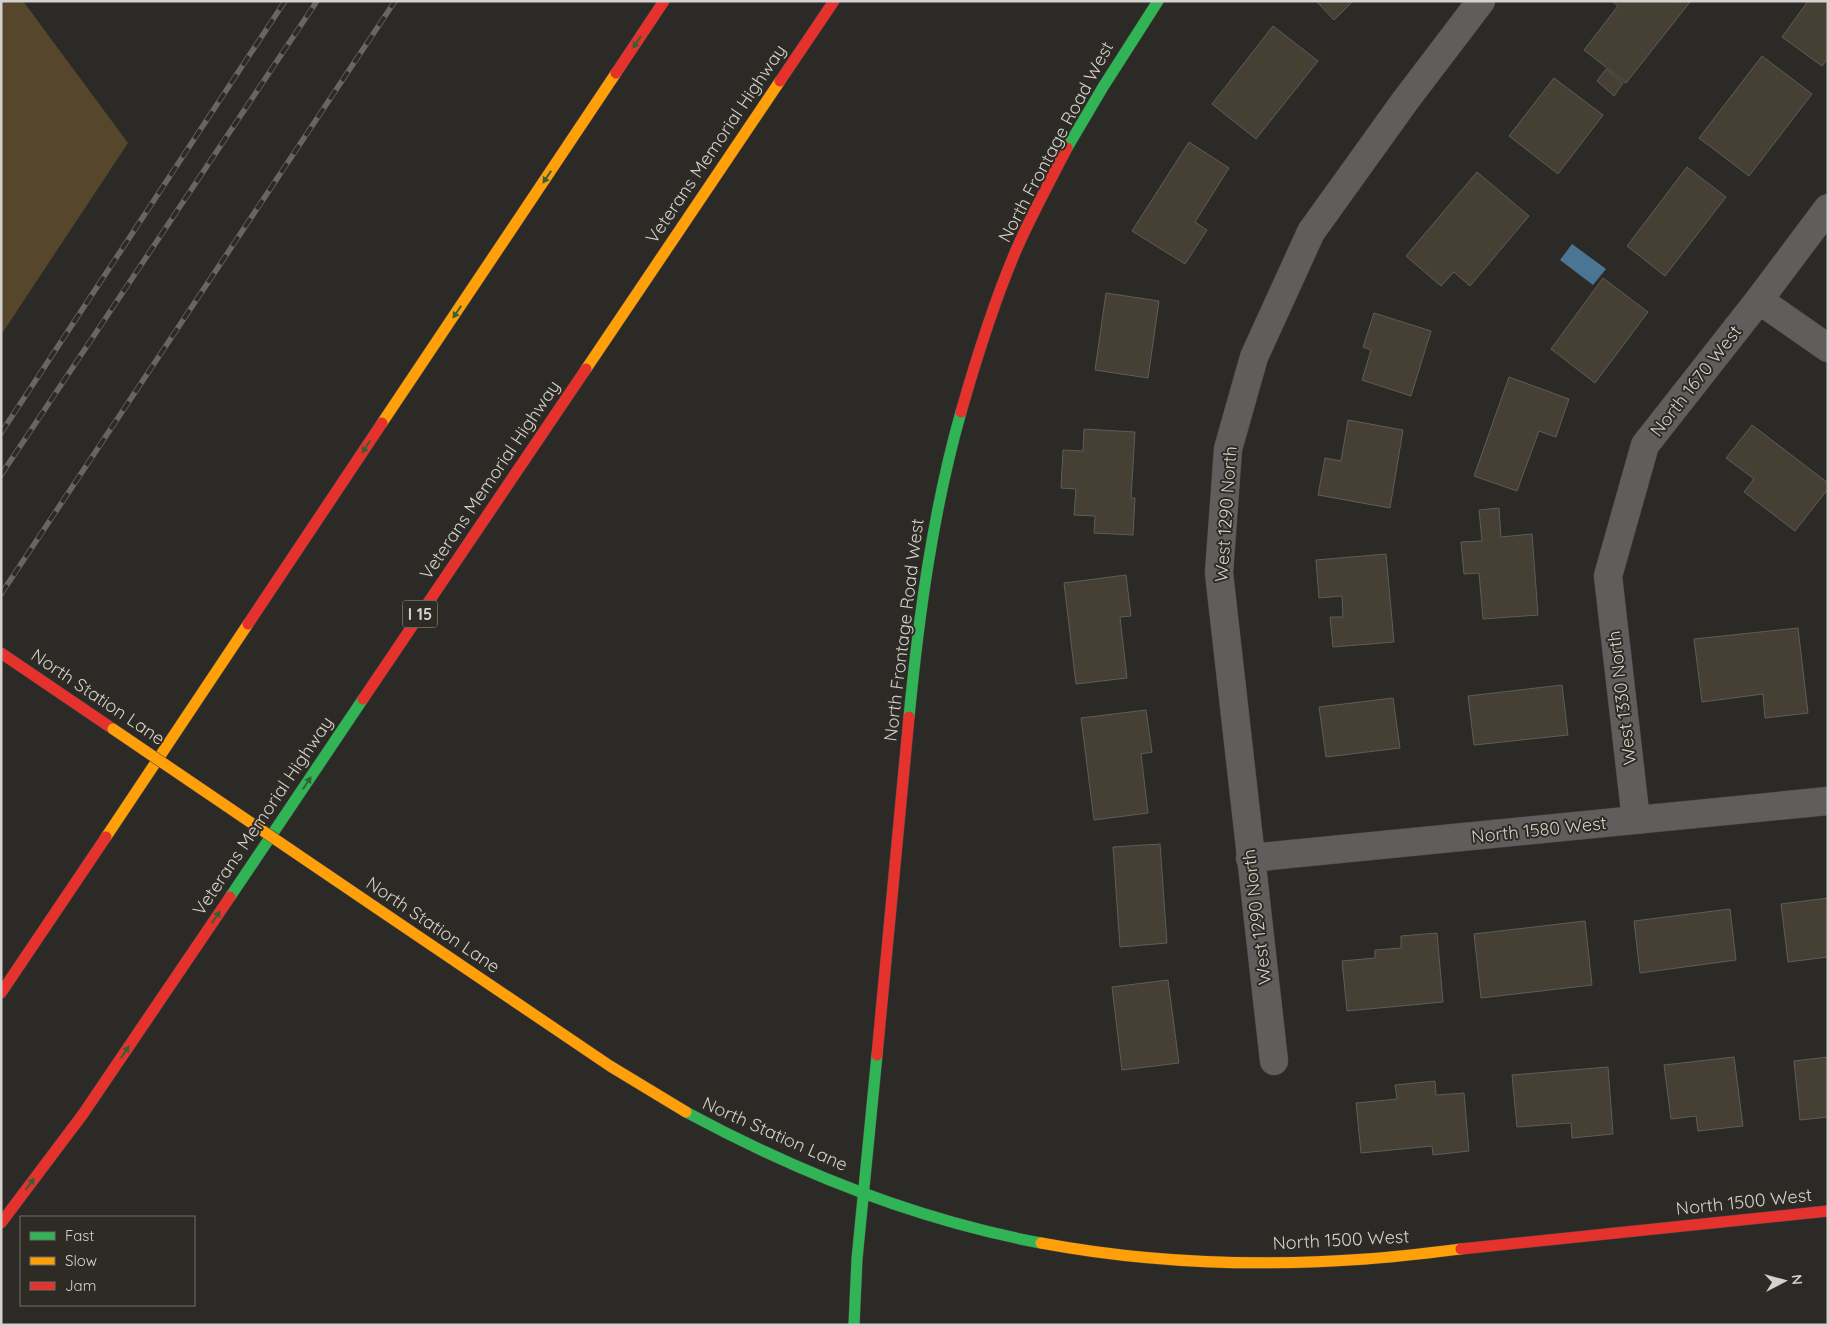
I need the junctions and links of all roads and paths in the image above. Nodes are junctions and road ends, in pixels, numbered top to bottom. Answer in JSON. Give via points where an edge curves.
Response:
{"nodes":[{"id":1,"x":664,"y":1,"type":"edge"},
{"id":2,"x":834,"y":1,"type":"edge"},
{"id":3,"x":1158,"y":1,"type":"edge"},
{"id":4,"x":1481,"y":1,"type":"edge"},
{"id":5,"x":1828,"y":208,"type":"edge"},
{"id":6,"x":1759,"y":300,"type":"junction"},
{"id":7,"x":1828,"y":348,"type":"edge"},
{"id":8,"x":1608,"y":576,"type":"joint"},
{"id":9,"x":1,"y":653,"type":"edge"},
{"id":10,"x":1828,"y":802,"type":"edge"},
{"id":11,"x":1636,"y":820,"type":"junction"},
{"id":12,"x":1250,"y":858,"type":"junction"},
{"id":13,"x":1,"y":993,"type":"edge"},
{"id":14,"x":1274,"y":1061,"type":"dead end"},
{"id":15,"x":864,"y":1192,"type":"junction"},
{"id":16,"x":1828,"y":1211,"type":"edge"},
{"id":17,"x":1,"y":1223,"type":"edge"},
{"id":18,"x":854,"y":1325,"type":"edge"}],
"edges":[{"from":1,"to":13,"type":"main road","one_way":true},
{"from":17,"to":2,"type":"main road","name":"Veterans Memorial Highway","number":"I 15","one_way":true,"via":[[89,1105]]},
{"from":3,"to":15,"type":"main road","name":"North Frontage Road West","via":[[1092,107],[1022,238],[986,332],[951,449],[920,613]]},
{"from":4,"to":12,"type":"street","name":"West 1290 North","via":[[1311,232],[1254,357],[1228,449],[1219,573]]},
{"from":5,"to":6,"type":"street","name":"North 1670 West"},
{"from":6,"to":7,"type":"street"},
{"from":6,"to":8,"type":"street","name":"North 1670 West","via":[[1645,445]]},
{"from":8,"to":11,"type":"street","name":"West 1330 North"},
{"from":9,"to":15,"type":"main road","name":"North Station Lane","bridge":true,"via":[[637,1084],[756,1148]]},
{"from":10,"to":11,"type":"street","name":"North 1580 West"},
{"from":11,"to":12,"type":"street","name":"North 1580 West"},
{"from":12,"to":14,"type":"street","name":"West 1290 North"},
{"from":15,"to":16,"type":"main road","name":"North 1500 West","via":[[945,1221],[1063,1247],[1184,1261],[1245,1263],[1367,1259]]},
{"from":15,"to":18,"type":"main road","name":"North Frontage Road West"}]}
